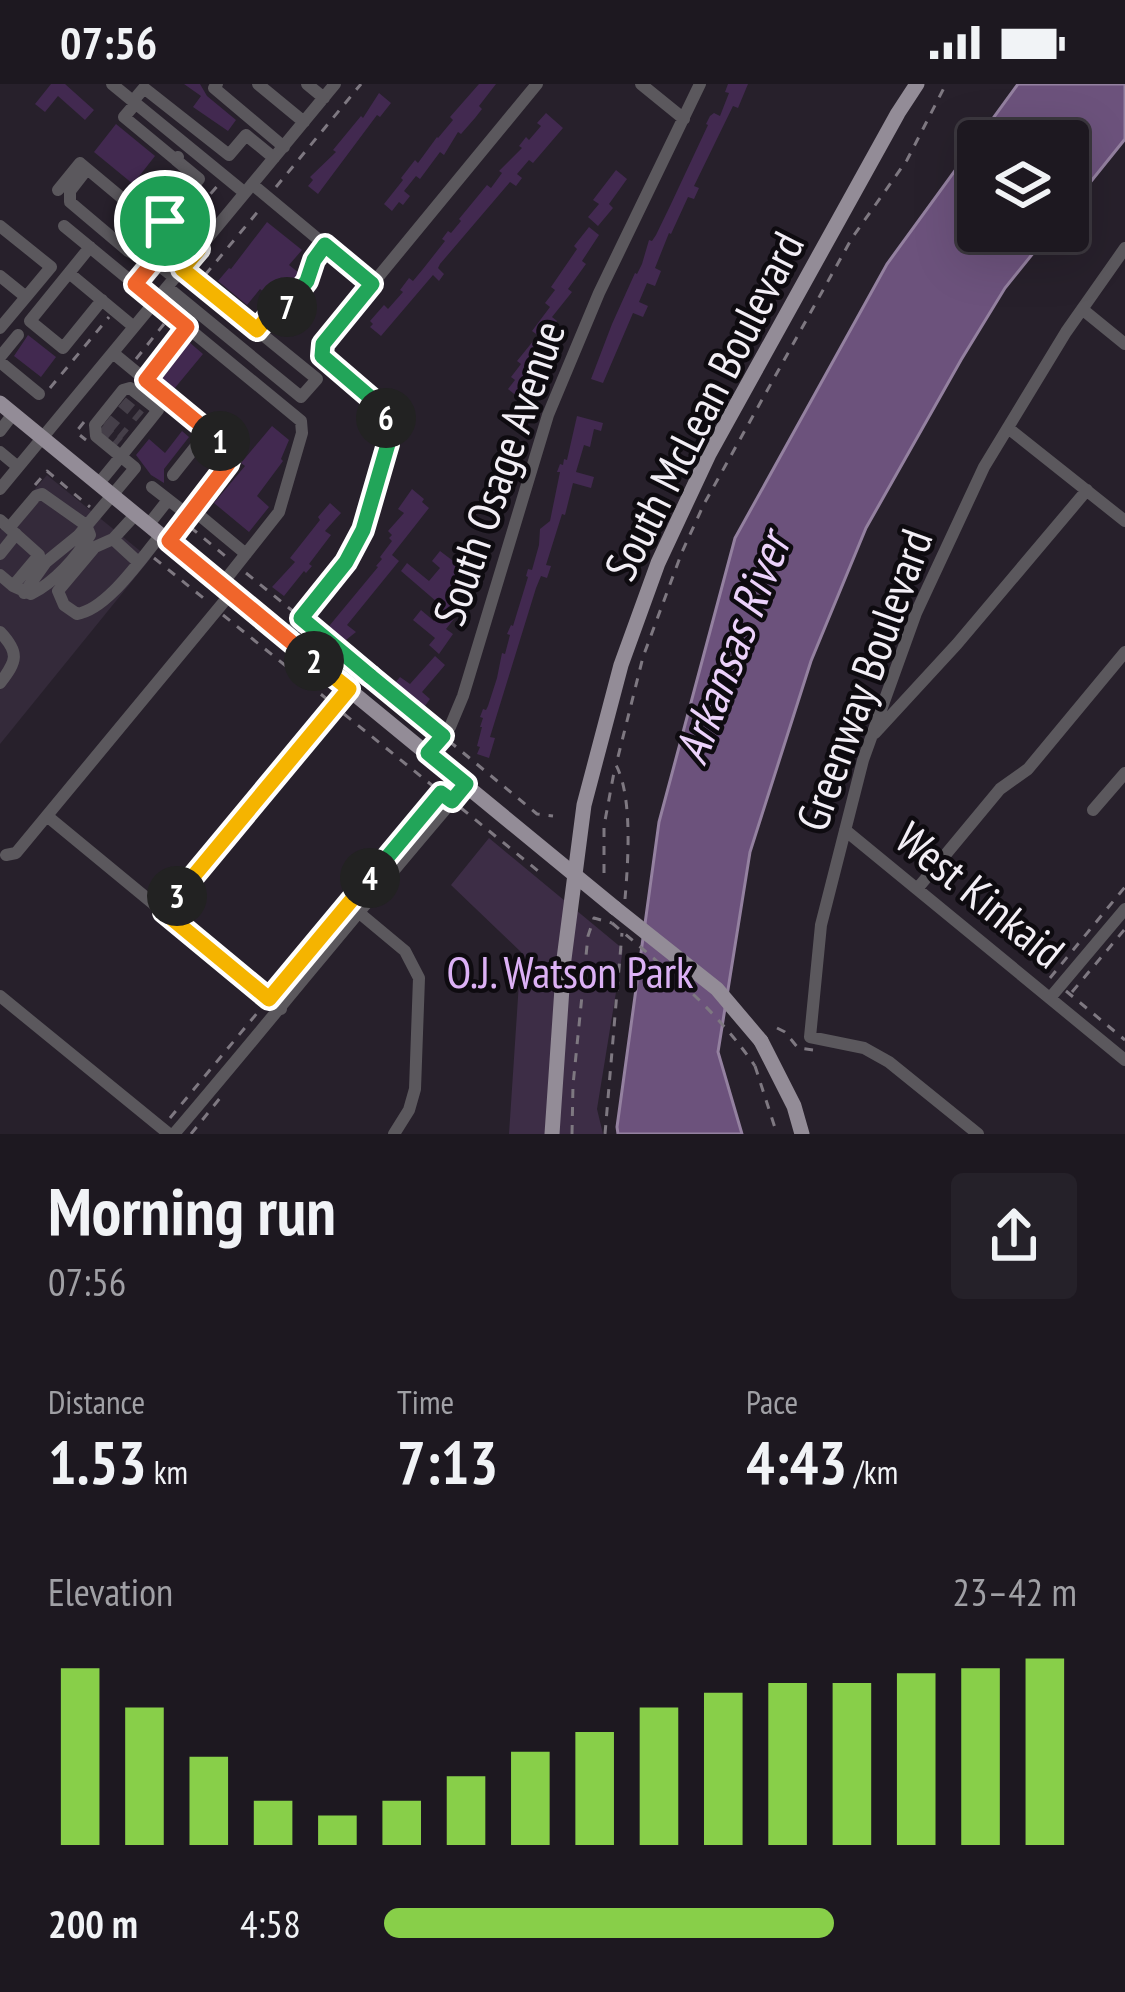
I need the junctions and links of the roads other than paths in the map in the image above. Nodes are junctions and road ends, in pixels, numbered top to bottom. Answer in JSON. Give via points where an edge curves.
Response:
{"nodes":[{"id":1,"x":112,"y":84,"type":"edge"},
{"id":2,"x":218,"y":84,"type":"edge"},
{"id":3,"x":258,"y":84,"type":"edge"},
{"id":4,"x":308,"y":84,"type":"edge"},
{"id":5,"x":335,"y":84,"type":"edge"},
{"id":6,"x":537,"y":84,"type":"edge"},
{"id":7,"x":641,"y":84,"type":"edge"},
{"id":8,"x":700,"y":84,"type":"edge"},
{"id":9,"x":917,"y":84,"type":"edge"},
{"id":10,"x":324,"y":98,"type":"junction"},
{"id":11,"x":135,"y":102,"type":"junction"},
{"id":12,"x":684,"y":119,"type":"junction"},
{"id":13,"x":304,"y":122,"type":"junction"},
{"id":14,"x":199,"y":131,"type":"junction"},
{"id":15,"x":188,"y":146,"type":"junction"},
{"id":16,"x":279,"y":152,"type":"junction"},
{"id":17,"x":230,"y":155,"type":"junction"},
{"id":18,"x":176,"y":160,"type":"junction"},
{"id":19,"x":87,"y":169,"type":"junction"},
{"id":20,"x":221,"y":173,"type":"junction"},
{"id":21,"x":249,"y":189,"type":"junction"},
{"id":22,"x":58,"y":190,"type":"dead end"},
{"id":23,"x":162,"y":225,"type":"junction"},
{"id":24,"x":0,"y":226,"type":"edge"},
{"id":25,"x":64,"y":226,"type":"dead end"},
{"id":26,"x":325,"y":245,"type":"junction"},
{"id":27,"x":90,"y":247,"type":"junction"},
{"id":28,"x":1125,"y":248,"type":"edge"},
{"id":29,"x":199,"y":249,"type":"junction"},
{"id":30,"x":141,"y":251,"type":"junction"},
{"id":31,"x":69,"y":273,"type":"junction"},
{"id":32,"x":175,"y":278,"type":"junction"},
{"id":33,"x":0,"y":280,"type":"edge"},
{"id":34,"x":200,"y":284,"type":"junction"},
{"id":35,"x":372,"y":284,"type":"junction"},
{"id":36,"x":26,"y":297,"type":"junction"},
{"id":37,"x":102,"y":300,"type":"junction"},
{"id":38,"x":156,"y":301,"type":"junction"},
{"id":39,"x":187,"y":304,"type":"junction"},
{"id":40,"x":1082,"y":308,"type":"junction"},
{"id":41,"x":0,"y":324,"type":"edge"},
{"id":42,"x":252,"y":326,"type":"junction"},
{"id":43,"x":134,"y":327,"type":"junction"},
{"id":44,"x":187,"y":327,"type":"junction"},
{"id":45,"x":18,"y":335,"type":"dead end"},
{"id":46,"x":231,"y":340,"type":"junction"},
{"id":47,"x":1125,"y":344,"type":"edge"},
{"id":48,"x":113,"y":352,"type":"junction"},
{"id":49,"x":1,"y":363,"type":"edge"},
{"id":50,"x":97,"y":373,"type":"junction"},
{"id":51,"x":146,"y":380,"type":"junction"},
{"id":52,"x":45,"y":391,"type":"road end"},
{"id":53,"x":122,"y":395,"type":"junction"},
{"id":54,"x":75,"y":399,"type":"junction"},
{"id":55,"x":7,"y":409,"type":"edge"},
{"id":56,"x":100,"y":420,"type":"junction"},
{"id":57,"x":1008,"y":428,"type":"junction"},
{"id":58,"x":0,"y":431,"type":"edge"},
{"id":59,"x":208,"y":431,"type":"junction"},
{"id":60,"x":43,"y":438,"type":"junction"},
{"id":61,"x":125,"y":445,"type":"junction"},
{"id":62,"x":0,"y":452,"type":"edge"},
{"id":63,"x":18,"y":467,"type":"junction"},
{"id":64,"x":173,"y":476,"type":"dead end"},
{"id":65,"x":152,"y":487,"type":"dead end"},
{"id":66,"x":0,"y":489,"type":"edge"},
{"id":67,"x":106,"y":489,"type":"junction"},
{"id":68,"x":1087,"y":490,"type":"junction"},
{"id":69,"x":168,"y":500,"type":"junction"},
{"id":70,"x":188,"y":515,"type":"junction"},
{"id":71,"x":1125,"y":521,"type":"edge"},
{"id":72,"x":8,"y":527,"type":"edge"},
{"id":73,"x":154,"y":528,"type":"junction"},
{"id":74,"x":82,"y":531,"type":"junction"},
{"id":75,"x":113,"y":539,"type":"junction"},
{"id":76,"x":0,"y":554,"type":"edge"},
{"id":77,"x":142,"y":557,"type":"junction"},
{"id":78,"x":242,"y":560,"type":"junction"},
{"id":79,"x":0,"y":575,"type":"edge"},
{"id":80,"x":227,"y":588,"type":"junction"},
{"id":81,"x":19,"y":589,"type":"junction"},
{"id":82,"x":0,"y":632,"type":"edge"},
{"id":83,"x":286,"y":638,"type":"junction"},
{"id":84,"x":1125,"y":652,"type":"edge"},
{"id":85,"x":5,"y":667,"type":"edge"},
{"id":86,"x":0,"y":683,"type":"edge"},
{"id":87,"x":349,"y":689,"type":"junction"},
{"id":88,"x":871,"y":738,"type":"junction"},
{"id":89,"x":428,"y":753,"type":"junction"},
{"id":90,"x":1125,"y":772,"type":"edge"},
{"id":91,"x":466,"y":784,"type":"junction"},
{"id":92,"x":1093,"y":810,"type":"dead end"},
{"id":93,"x":47,"y":816,"type":"junction"},
{"id":94,"x":845,"y":830,"type":"junction"},
{"id":95,"x":5,"y":855,"type":"dead end"},
{"id":96,"x":575,"y":873,"type":"junction"},
{"id":97,"x":917,"y":890,"type":"junction"},
{"id":98,"x":1125,"y":909,"type":"edge"},
{"id":99,"x":357,"y":911,"type":"junction"},
{"id":100,"x":164,"y":912,"type":"junction"},
{"id":101,"x":0,"y":996,"type":"edge"},
{"id":102,"x":1050,"y":998,"type":"junction"},
{"id":103,"x":275,"y":1004,"type":"junction"},
{"id":104,"x":1125,"y":1060,"type":"edge"},
{"id":105,"x":168,"y":1132,"type":"edge"},
{"id":106,"x":394,"y":1134,"type":"edge"},
{"id":107,"x":552,"y":1134,"type":"edge"},
{"id":108,"x":802,"y":1134,"type":"edge"},
{"id":109,"x":978,"y":1134,"type":"edge"}],
"edges":[{"from":1,"to":11,"type":"street"},
{"from":2,"to":16,"type":"street"},
{"from":3,"to":13,"type":"street"},
{"from":4,"to":10,"type":"street"},
{"from":5,"to":10,"type":"street"},
{"from":6,"to":35,"type":"street"},
{"from":7,"to":12,"type":"street"},
{"from":8,"to":12,"type":"street","name":"South Osage Avenue"},
{"from":9,"to":96,"type":"main road","name":"South McLean Boulevard","via":[[709,454],[658,563],[621,665]]},
{"from":10,"to":13,"type":"street"},
{"from":11,"to":14,"type":"street","via":[[144,88]]},
{"from":11,"to":15,"type":"street"},
{"from":11,"to":18,"type":"street","via":[[124,117]]},
{"from":12,"to":89,"type":"street","name":"South Osage Avenue","via":[[548,415],[463,696]]},
{"from":13,"to":16,"type":"street"},
{"from":14,"to":15,"type":"street"},
{"from":14,"to":17,"type":"street"},
{"from":15,"to":18,"type":"street"},
{"from":15,"to":20,"type":"street"},
{"from":16,"to":17,"type":"street","via":[[246,135]]},
{"from":16,"to":21,"type":"street"},
{"from":17,"to":20,"type":"street"},
{"from":18,"to":23,"type":"street","via":[[200,179]]},
{"from":19,"to":22,"type":"street","via":[[80,163]]},
{"from":19,"to":23,"type":"street"},
{"from":19,"to":30,"type":"street","via":[[70,202],[128,251]]},
{"from":20,"to":21,"type":"street"},
{"from":21,"to":26,"type":"street"},
{"from":21,"to":29,"type":"street"},
{"from":23,"to":29,"type":"street"},
{"from":23,"to":30,"type":"street"},
{"from":24,"to":36,"type":"street","via":[[51,266]]},
{"from":25,"to":27,"type":"street"},
{"from":26,"to":35,"type":"street"},
{"from":26,"to":42,"type":"street","via":[[281,315]]},
{"from":27,"to":31,"type":"street"},
{"from":27,"to":38,"type":"street"},
{"from":28,"to":40,"type":"street","name":"Greenway Boulevard"},
{"from":29,"to":32,"type":"street"},
{"from":30,"to":32,"type":"street"},
{"from":31,"to":37,"type":"street"},
{"from":31,"to":37,"type":"street","via":[[30,321],[63,348]]},
{"from":32,"to":34,"type":"street"},
{"from":32,"to":38,"type":"street"},
{"from":32,"to":39,"type":"street"},
{"from":33,"to":36,"type":"street"},
{"from":33,"to":41,"type":"street","via":[[15,302]]},
{"from":34,"to":39,"type":"street"},
{"from":34,"to":42,"type":"street"},
{"from":35,"to":83,"type":"street","via":[[323,344],[322,356],[379,405],[388,444],[358,541]]},
{"from":36,"to":41,"type":"street"},
{"from":37,"to":43,"type":"street"},
{"from":38,"to":43,"type":"street"},
{"from":38,"to":44,"type":"street"},
{"from":39,"to":46,"type":"street"},
{"from":40,"to":47,"type":"street"},
{"from":40,"to":57,"type":"street","name":"Greenway Boulevard"},
{"from":42,"to":46,"type":"street"},
{"from":42,"to":46,"type":"street","via":[[317,379],[301,397]]},
{"from":43,"to":48,"type":"street"},
{"from":44,"to":51,"type":"street"},
{"from":44,"to":78,"type":"street","via":[[301,422],[279,512]]},
{"from":45,"to":49,"type":"street"},
{"from":48,"to":50,"type":"street"},
{"from":48,"to":51,"type":"street"},
{"from":49,"to":52,"type":"street"},
{"from":50,"to":53,"type":"street"},
{"from":50,"to":54,"type":"street"},
{"from":51,"to":59,"type":"street"},
{"from":53,"to":56,"type":"street"},
{"from":53,"to":61,"type":"street","via":[[130,388],[158,410]]},
{"from":54,"to":56,"type":"street"},
{"from":54,"to":60,"type":"street"},
{"from":55,"to":58,"type":"street"},
{"from":55,"to":60,"type":"main road"},
{"from":56,"to":61,"type":"street","via":[[96,436]]},
{"from":57,"to":68,"type":"street"},
{"from":57,"to":88,"type":"street","name":"Greenway Boulevard","via":[[916,614]]},
{"from":59,"to":64,"type":"street"},
{"from":59,"to":70,"type":"street","via":[[232,451]]},
{"from":60,"to":63,"type":"street"},
{"from":60,"to":67,"type":"main road"},
{"from":61,"to":67,"type":"street","via":[[135,468]]},
{"from":62,"to":63,"type":"street"},
{"from":63,"to":66,"type":"street"},
{"from":65,"to":69,"type":"street"},
{"from":67,"to":73,"type":"main road"},
{"from":67,"to":74,"type":"street"},
{"from":68,"to":71,"type":"street"},
{"from":68,"to":88,"type":"street"},
{"from":69,"to":70,"type":"street"},
{"from":69,"to":73,"type":"street"},
{"from":70,"to":73,"type":"street"},
{"from":70,"to":78,"type":"street"},
{"from":72,"to":74,"type":"street","via":[[42,494]]},
{"from":72,"to":76,"type":"street"},
{"from":72,"to":81,"type":"street","via":[[39,555]]},
{"from":73,"to":75,"type":"street"},
{"from":73,"to":77,"type":"street"},
{"from":73,"to":80,"type":"main road"},
{"from":74,"to":81,"type":"street"},
{"from":74,"to":81,"type":"street","via":[[90,535],[81,550],[36,592]]},
{"from":75,"to":77,"type":"street"},
{"from":75,"to":77,"type":"street","via":[[94,547],[58,591],[77,614],[102,602]]},
{"from":78,"to":80,"type":"street"},
{"from":79,"to":81,"type":"street"},
{"from":80,"to":83,"type":"main road"},
{"from":80,"to":93,"type":"street"},
{"from":82,"to":85,"type":"street","via":[[15,658]]},
{"from":83,"to":87,"type":"main road"},
{"from":84,"to":97,"type":"street"},
{"from":85,"to":86,"type":"street"},
{"from":87,"to":89,"type":"main road"},
{"from":87,"to":100,"type":"street"},
{"from":88,"to":94,"type":"street","name":"Greenway Boulevard"},
{"from":89,"to":91,"type":"main road"},
{"from":90,"to":92,"type":"street"},
{"from":91,"to":96,"type":"main road"},
{"from":91,"to":99,"type":"street"},
{"from":93,"to":95,"type":"street","via":[[16,854]]},
{"from":93,"to":100,"type":"street"},
{"from":94,"to":97,"type":"street","name":"West Kinkaid"},
{"from":94,"to":109,"type":"street","name":"Greenway Boulevard","via":[[820,925],[810,1037],[890,1062]]},
{"from":96,"to":107,"type":"main road","name":"South McLean Boulevard"},
{"from":96,"to":108,"type":"main road","bridge":true,"via":[[614,915],[717,989],[760,1041]]},
{"from":97,"to":102,"type":"street","name":"West Kinkaid"},
{"from":98,"to":102,"type":"street"},
{"from":99,"to":103,"type":"street"},
{"from":99,"to":106,"type":"street","via":[[405,951],[419,978],[415,1089]]},
{"from":100,"to":103,"type":"street"},
{"from":101,"to":105,"type":"street"},
{"from":102,"to":104,"type":"street","name":"West Kinkaid"},
{"from":103,"to":105,"type":"street"}]}
